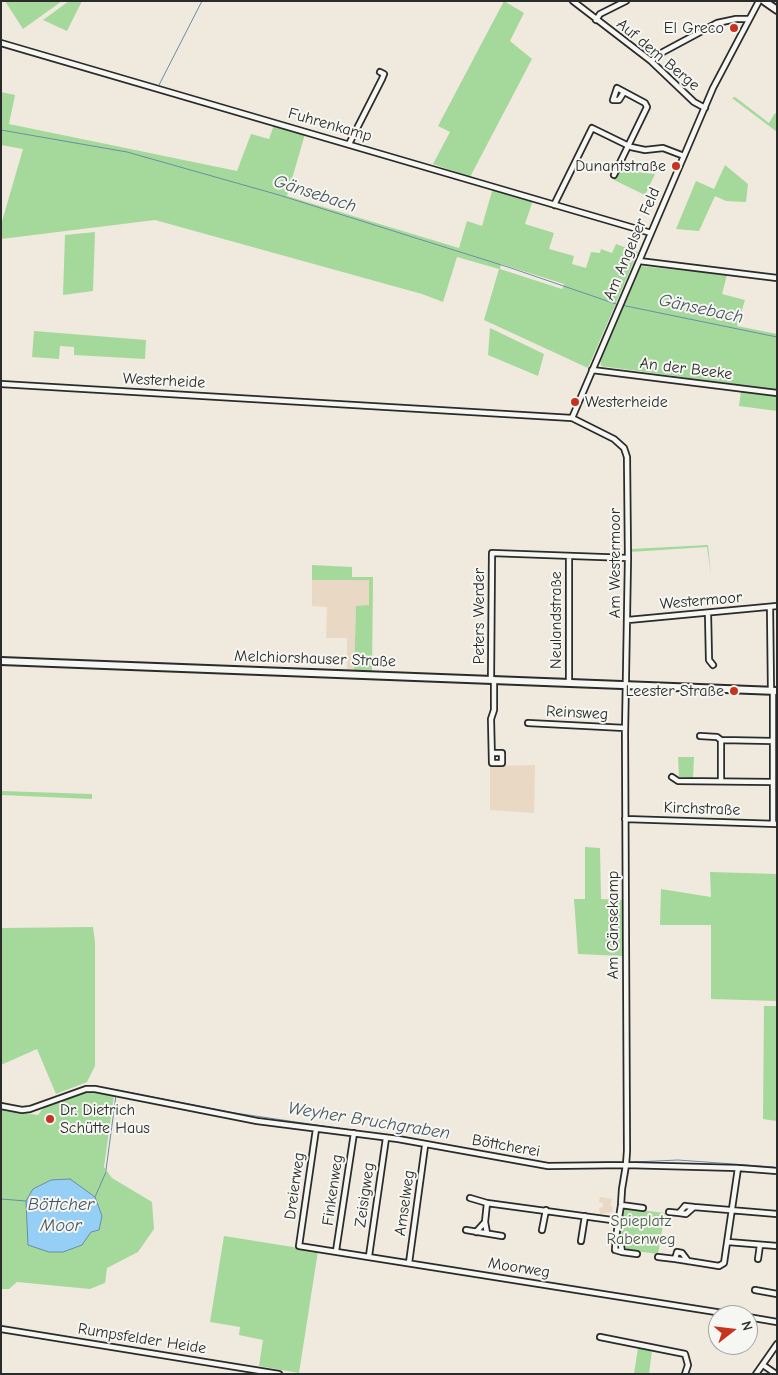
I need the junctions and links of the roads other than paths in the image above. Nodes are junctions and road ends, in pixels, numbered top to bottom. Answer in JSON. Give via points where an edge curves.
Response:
{"nodes":[{"id":1,"x":573,"y":1,"type":"edge"},
{"id":2,"x":626,"y":1,"type":"edge"},
{"id":3,"x":759,"y":1,"type":"edge"},
{"id":4,"x":764,"y":1,"type":"edge"},
{"id":5,"x":777,"y":10,"type":"edge"},
{"id":6,"x":748,"y":19,"type":"junction"},
{"id":7,"x":596,"y":20,"type":"junction"},
{"id":8,"x":1,"y":43,"type":"edge"},
{"id":9,"x":651,"y":61,"type":"junction"},
{"id":10,"x":380,"y":72,"type":"dead end"},
{"id":11,"x":624,"y":92,"type":"dead end"},
{"id":12,"x":705,"y":108,"type":"junction"},
{"id":13,"x":348,"y":144,"type":"junction"},
{"id":14,"x":628,"y":146,"type":"junction"},
{"id":15,"x":684,"y":156,"type":"junction"},
{"id":16,"x":614,"y":175,"type":"dead end"},
{"id":17,"x":554,"y":205,"type":"junction"},
{"id":18,"x":651,"y":233,"type":"junction"},
{"id":19,"x":639,"y":261,"type":"junction"},
{"id":20,"x":777,"y":278,"type":"edge"},
{"id":21,"x":592,"y":370,"type":"junction"},
{"id":22,"x":1,"y":384,"type":"edge"},
{"id":23,"x":777,"y":393,"type":"edge"},
{"id":24,"x":572,"y":418,"type":"junction"},
{"id":25,"x":619,"y":442,"type":"joint"},
{"id":26,"x":569,"y":556,"type":"junction"},
{"id":27,"x":628,"y":558,"type":"junction"},
{"id":28,"x":777,"y":606,"type":"edge"},
{"id":29,"x":770,"y":607,"type":"junction"},
{"id":30,"x":708,"y":613,"type":"junction"},
{"id":31,"x":628,"y":620,"type":"junction"},
{"id":32,"x":1,"y":661,"type":"edge"},
{"id":33,"x":713,"y":665,"type":"dead end"},
{"id":34,"x":493,"y":680,"type":"junction"},
{"id":35,"x":569,"y":683,"type":"junction"},
{"id":36,"x":627,"y":686,"type":"junction"},
{"id":37,"x":774,"y":691,"type":"edge"},
{"id":38,"x":528,"y":723,"type":"dead end"},
{"id":39,"x":625,"y":728,"type":"junction"},
{"id":40,"x":700,"y":736,"type":"dead end"},
{"id":41,"x":721,"y":740,"type":"junction"},
{"id":42,"x":773,"y":741,"type":"junction"},
{"id":43,"x":492,"y":753,"type":"dead end"},
{"id":44,"x":672,"y":777,"type":"dead end"},
{"id":45,"x":721,"y":781,"type":"junction"},
{"id":46,"x":772,"y":782,"type":"junction"},
{"id":47,"x":625,"y":819,"type":"junction"},
{"id":48,"x":775,"y":824,"type":"edge"},
{"id":49,"x":1,"y":1106,"type":"edge"},
{"id":50,"x":316,"y":1129,"type":"junction"},
{"id":51,"x":354,"y":1134,"type":"junction"},
{"id":52,"x":386,"y":1138,"type":"junction"},
{"id":53,"x":425,"y":1146,"type":"junction"},
{"id":54,"x":626,"y":1165,"type":"junction"},
{"id":55,"x":738,"y":1168,"type":"junction"},
{"id":56,"x":777,"y":1171,"type":"edge"},
{"id":57,"x":470,"y":1198,"type":"dead end"},
{"id":58,"x":488,"y":1202,"type":"junction"},
{"id":59,"x":621,"y":1205,"type":"junction"},
{"id":60,"x":643,"y":1208,"type":"dead end"},
{"id":61,"x":546,"y":1210,"type":"junction"},
{"id":62,"x":732,"y":1211,"type":"junction"},
{"id":63,"x":669,"y":1212,"type":"dead end"},
{"id":64,"x":777,"y":1214,"type":"edge"},
{"id":65,"x":585,"y":1216,"type":"junction"},
{"id":66,"x":619,"y":1221,"type":"junction"},
{"id":67,"x":485,"y":1222,"type":"junction"},
{"id":68,"x":466,"y":1230,"type":"dead end"},
{"id":69,"x":542,"y":1230,"type":"dead end"},
{"id":70,"x":476,"y":1232,"type":"junction"},
{"id":71,"x":487,"y":1233,"type":"junction"},
{"id":72,"x":502,"y":1236,"type":"dead end"},
{"id":73,"x":581,"y":1241,"type":"dead end"},
{"id":74,"x":728,"y":1242,"type":"junction"},
{"id":75,"x":760,"y":1245,"type":"junction"},
{"id":76,"x":299,"y":1246,"type":"joint"},
{"id":77,"x":777,"y":1246,"type":"edge"},
{"id":78,"x":336,"y":1251,"type":"junction"},
{"id":79,"x":637,"y":1254,"type":"dead end"},
{"id":80,"x":369,"y":1256,"type":"junction"},
{"id":81,"x":658,"y":1257,"type":"dead end"},
{"id":82,"x":758,"y":1260,"type":"dead end"},
{"id":83,"x":409,"y":1263,"type":"junction"},
{"id":84,"x":755,"y":1290,"type":"dead end"},
{"id":85,"x":777,"y":1294,"type":"edge"},
{"id":86,"x":708,"y":1311,"type":"edge"},
{"id":87,"x":758,"y":1319,"type":"edge"},
{"id":88,"x":777,"y":1322,"type":"edge"},
{"id":89,"x":1,"y":1329,"type":"edge"},
{"id":90,"x":600,"y":1336,"type":"dead end"},
{"id":91,"x":777,"y":1344,"type":"edge"},
{"id":92,"x":763,"y":1365,"type":"junction"},
{"id":93,"x":279,"y":1374,"type":"edge"},
{"id":94,"x":685,"y":1374,"type":"edge"},
{"id":95,"x":756,"y":1374,"type":"edge"},
{"id":96,"x":776,"y":1374,"type":"edge"}],
"edges":[{"from":1,"to":7,"type":"street","name":"Auf dem Berge"},
{"from":2,"to":7,"type":"street","via":[[600,14]]},
{"from":3,"to":6,"type":"street","name":"Am Angelser Feld"},
{"from":4,"to":5,"type":"street"},
{"from":6,"to":9,"type":"street","via":[[718,23]]},
{"from":6,"to":12,"type":"street","name":"Am Angelser Feld"},
{"from":7,"to":9,"type":"street","name":"Auf dem Berge"},
{"from":8,"to":13,"type":"street","name":"Fuhrenkamp"},
{"from":9,"to":12,"type":"street","name":"Auf dem Berge","via":[[694,102]]},
{"from":10,"to":13,"type":"street","via":[[384,74]]},
{"from":11,"to":14,"type":"street","via":[[647,107]]},
{"from":12,"to":15,"type":"street","name":"Am Angelser Feld"},
{"from":13,"to":17,"type":"street","name":"Fuhrenkamp"},
{"from":14,"to":15,"type":"street","via":[[645,150],[663,148]]},
{"from":14,"to":16,"type":"street"},
{"from":14,"to":17,"type":"street","via":[[592,128]]},
{"from":15,"to":18,"type":"street","name":"Am Angelser Feld"},
{"from":17,"to":18,"type":"street","name":"Fuhrenkamp"},
{"from":18,"to":19,"type":"street","name":"Am Angelser Feld"},
{"from":19,"to":20,"type":"street"},
{"from":19,"to":21,"type":"street","name":"Am Angelser Feld"},
{"from":21,"to":23,"type":"street","name":"An der Beeke"},
{"from":21,"to":24,"type":"street","name":"Am Angelser Feld"},
{"from":22,"to":24,"type":"street","name":"Westerheide"},
{"from":24,"to":25,"type":"street","name":"Westerheide"},
{"from":25,"to":27,"type":"street","name":"Am Westermoor","via":[[627,457]]},
{"from":26,"to":27,"type":"street"},
{"from":26,"to":34,"type":"street","name":"Peters Werder","via":[[492,552]]},
{"from":26,"to":35,"type":"street","name":"Neulandstraße"},
{"from":27,"to":31,"type":"street","name":"Am Westermoor"},
{"from":28,"to":29,"type":"street","name":"Westermoor"},
{"from":29,"to":30,"type":"street","name":"Westermoor"},
{"from":29,"to":37,"type":"street"},
{"from":30,"to":31,"type":"street","name":"Westermoor"},
{"from":30,"to":33,"type":"street","via":[[709,660]]},
{"from":31,"to":36,"type":"street","name":"Am Westermoor"},
{"from":32,"to":34,"type":"street","name":"Melchiorshauser Straße"},
{"from":34,"to":35,"type":"street","name":"Melchiorshauser Straße"},
{"from":34,"to":43,"type":"street","name":"Peters Werder"},
{"from":35,"to":36,"type":"street","name":"Melchiorshauser Straße"},
{"from":36,"to":37,"type":"street"},
{"from":36,"to":39,"type":"street","name":"Am Gänsekamp"},
{"from":37,"to":42,"type":"street"},
{"from":38,"to":39,"type":"street","name":"Reinsweg"},
{"from":39,"to":47,"type":"street","name":"Am Gänsekamp"},
{"from":40,"to":41,"type":"street"},
{"from":41,"to":42,"type":"street"},
{"from":41,"to":45,"type":"street"},
{"from":42,"to":46,"type":"street"},
{"from":44,"to":45,"type":"street","via":[[678,781]]},
{"from":45,"to":46,"type":"street"},
{"from":46,"to":48,"type":"street"},
{"from":47,"to":48,"type":"street","name":"Kirchstraße"},
{"from":47,"to":54,"type":"street","name":"Am Gänsekamp"},
{"from":49,"to":50,"type":"street","name":"Böttcherei","via":[[30,1109],[86,1089],[95,1089],[257,1121]]},
{"from":50,"to":51,"type":"street","name":"Böttcherei"},
{"from":50,"to":76,"type":"street","name":"Dreierweg"},
{"from":51,"to":52,"type":"street","name":"Böttcherei"},
{"from":51,"to":78,"type":"street","name":"Finkenweg"},
{"from":52,"to":53,"type":"street","name":"Böttcherei"},
{"from":52,"to":80,"type":"street","name":"Zeisigweg"},
{"from":53,"to":54,"type":"street","name":"Böttcherei","via":[[548,1166]]},
{"from":53,"to":83,"type":"street","name":"Amselweg"},
{"from":54,"to":55,"type":"street","name":"Böttcherei"},
{"from":54,"to":59,"type":"street","name":"Am Gänsekamp"},
{"from":55,"to":56,"type":"street","name":"Böttcherei"},
{"from":55,"to":62,"type":"street"},
{"from":57,"to":58,"type":"street"},
{"from":58,"to":61,"type":"street"},
{"from":58,"to":67,"type":"street"},
{"from":59,"to":60,"type":"street"},
{"from":59,"to":66,"type":"street","name":"Am Gänsekamp"},
{"from":61,"to":65,"type":"street"},
{"from":61,"to":69,"type":"street"},
{"from":62,"to":63,"type":"street","via":[[694,1207],[686,1214]]},
{"from":62,"to":64,"type":"street"},
{"from":62,"to":74,"type":"street"},
{"from":65,"to":66,"type":"street"},
{"from":65,"to":73,"type":"street"},
{"from":66,"to":79,"type":"street","name":"Am Gänsekamp","via":[[615,1250]]},
{"from":67,"to":70,"type":"street"},
{"from":67,"to":71,"type":"street"},
{"from":68,"to":70,"type":"street"},
{"from":70,"to":71,"type":"street"},
{"from":71,"to":72,"type":"street"},
{"from":74,"to":75,"type":"street"},
{"from":74,"to":81,"type":"street","via":[[724,1263],[719,1266],[688,1261],[682,1253],[676,1252],[675,1259]]},
{"from":75,"to":77,"type":"street"},
{"from":75,"to":82,"type":"street"},
{"from":76,"to":78,"type":"street","name":"Moorweg"},
{"from":78,"to":80,"type":"street","name":"Moorweg"},
{"from":80,"to":83,"type":"street","name":"Moorweg"},
{"from":83,"to":86,"type":"street","name":"Moorweg"},
{"from":84,"to":85,"type":"street"},
{"from":87,"to":88,"type":"street"},
{"from":89,"to":93,"type":"street","name":"Rumpsfelder Heide"},
{"from":90,"to":94,"type":"street","via":[[684,1354],[688,1365]]},
{"from":91,"to":92,"type":"street"},
{"from":92,"to":95,"type":"street"},
{"from":92,"to":96,"type":"street"}]}
